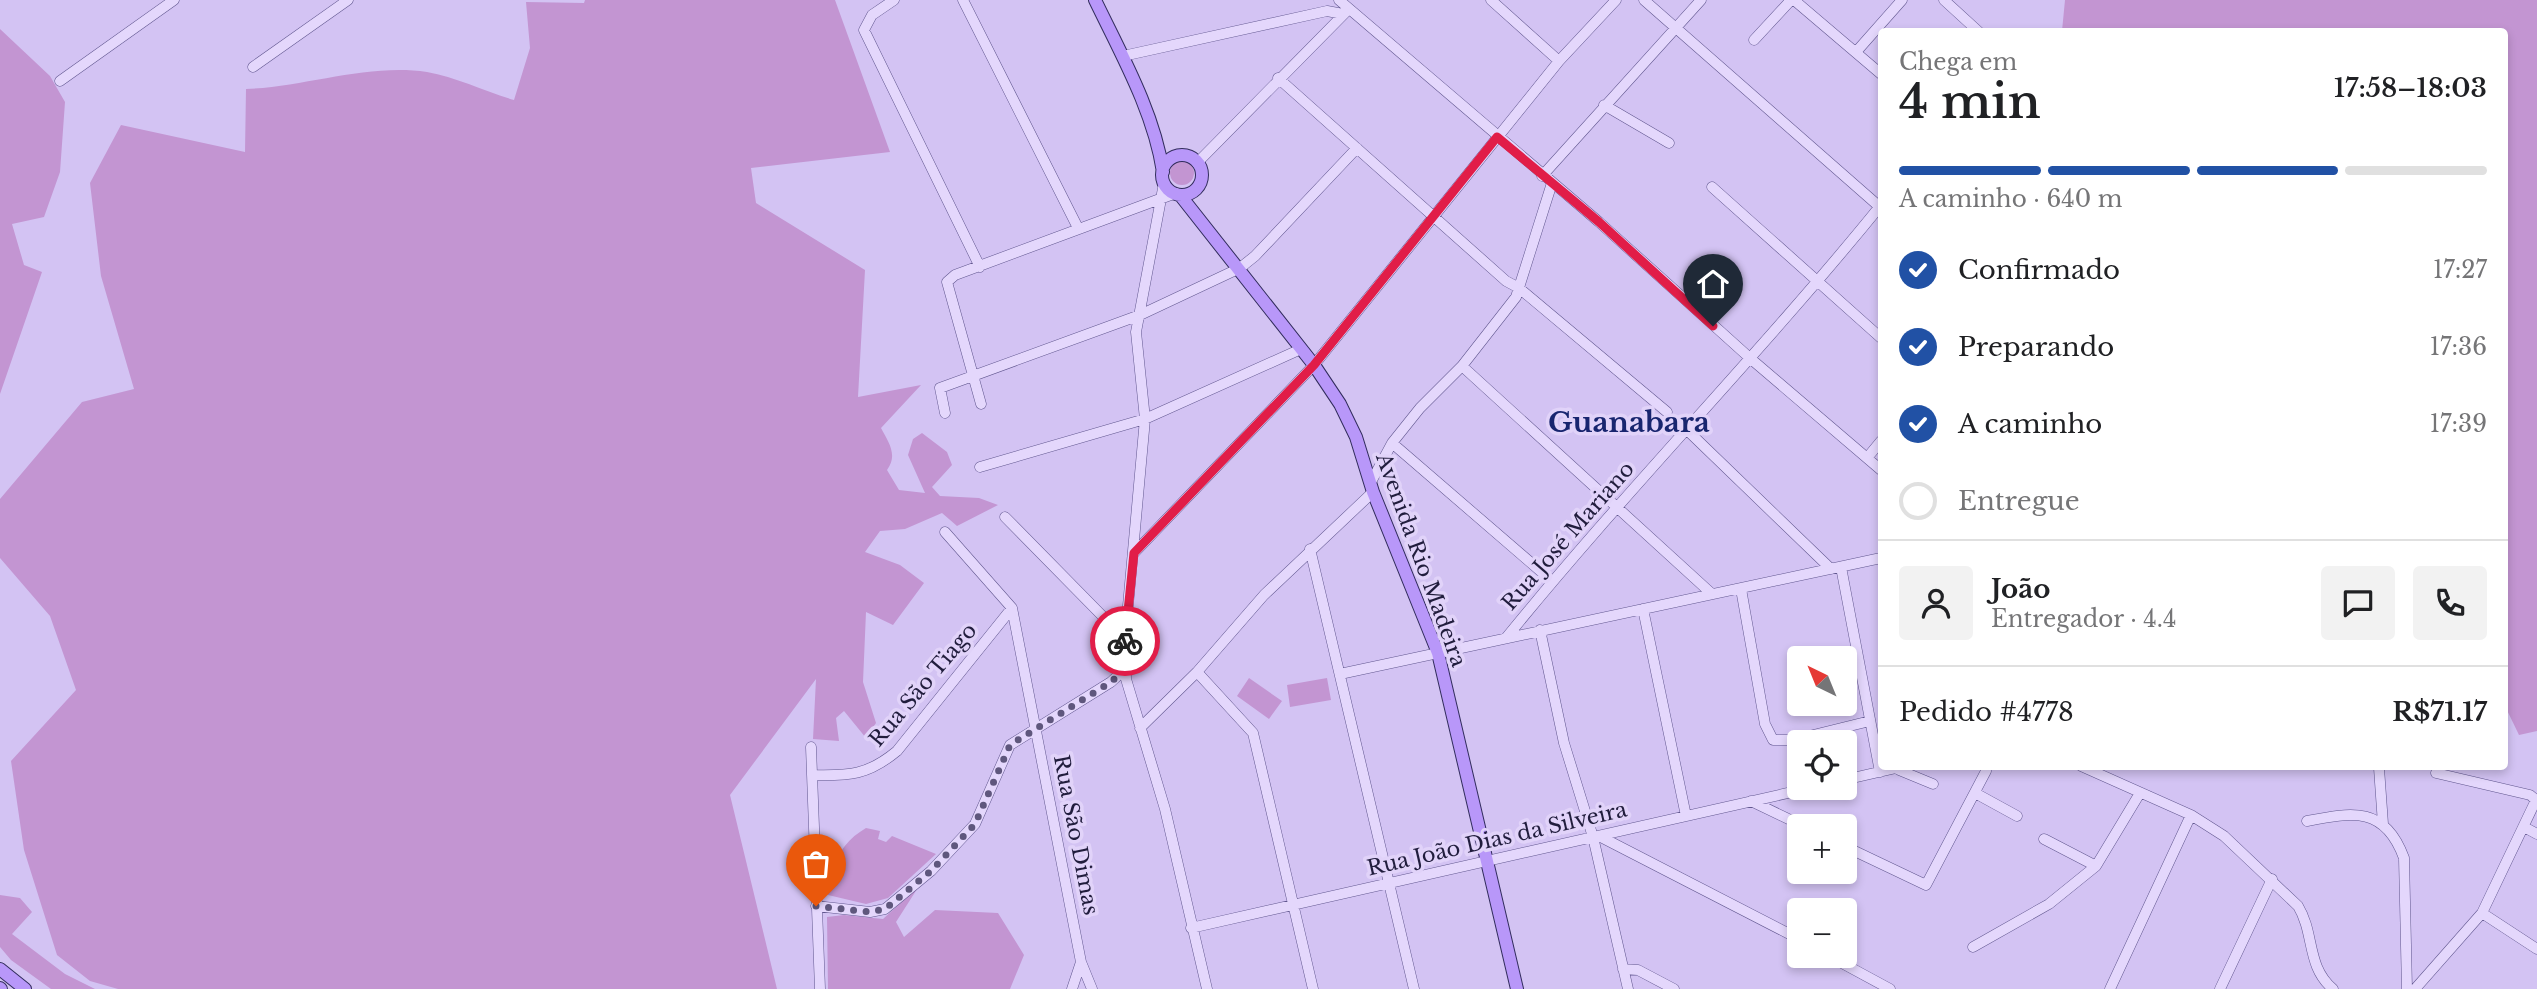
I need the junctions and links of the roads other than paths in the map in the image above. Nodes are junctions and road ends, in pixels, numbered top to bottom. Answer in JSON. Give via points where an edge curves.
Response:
{"nodes":[{"id":1,"x":174,"y":0,"type":"edge"},
{"id":2,"x":348,"y":0,"type":"edge"},
{"id":3,"x":894,"y":0,"type":"edge"},
{"id":4,"x":963,"y":0,"type":"edge"},
{"id":5,"x":1095,"y":0,"type":"edge"},
{"id":6,"x":1339,"y":0,"type":"edge"},
{"id":7,"x":1491,"y":0,"type":"edge"},
{"id":8,"x":1616,"y":0,"type":"edge"},
{"id":9,"x":1644,"y":0,"type":"edge"},
{"id":10,"x":1701,"y":0,"type":"edge"},
{"id":11,"x":1792,"y":0,"type":"edge"},
{"id":12,"x":1902,"y":0,"type":"edge"},
{"id":13,"x":1944,"y":0,"type":"edge"},
{"id":14,"x":1346,"y":12,"type":"junction"},
{"id":15,"x":1975,"y":28,"type":"edge"},
{"id":16,"x":1677,"y":29,"type":"junction"},
{"id":17,"x":1754,"y":40,"type":"dead end"},
{"id":18,"x":1856,"y":52,"type":"junction"},
{"id":19,"x":1123,"y":56,"type":"junction"},
{"id":20,"x":1559,"y":61,"type":"junction"},
{"id":21,"x":253,"y":67,"type":"dead end"},
{"id":22,"x":1878,"y":71,"type":"edge"},
{"id":23,"x":1278,"y":78,"type":"junction"},
{"id":24,"x":60,"y":81,"type":"dead end"},
{"id":25,"x":1604,"y":105,"type":"junction"},
{"id":26,"x":1149,"y":122,"type":"junction"},
{"id":27,"x":1497,"y":137,"type":"junction"},
{"id":28,"x":1668,"y":143,"type":"dead end"},
{"id":29,"x":1357,"y":148,"type":"junction"},
{"id":30,"x":1182,"y":155,"type":"junction"},
{"id":31,"x":1197,"y":163,"type":"junction"},
{"id":32,"x":1542,"y":176,"type":"junction"},
{"id":33,"x":1163,"y":177,"type":"junction"},
{"id":34,"x":1552,"y":183,"type":"junction"},
{"id":35,"x":1199,"y":185,"type":"junction"},
{"id":36,"x":1712,"y":187,"type":"dead end"},
{"id":37,"x":1178,"y":194,"type":"junction"},
{"id":38,"x":1163,"y":199,"type":"junction"},
{"id":39,"x":1878,"y":204,"type":"edge"},
{"id":40,"x":1878,"y":211,"type":"edge"},
{"id":41,"x":1434,"y":218,"type":"junction"},
{"id":42,"x":1208,"y":226,"type":"junction"},
{"id":43,"x":1078,"y":228,"type":"junction"},
{"id":44,"x":980,"y":267,"type":"junction"},
{"id":45,"x":1240,"y":268,"type":"junction"},
{"id":46,"x":1819,"y":283,"type":"junction"},
{"id":47,"x":1519,"y":288,"type":"junction"},
{"id":48,"x":1140,"y":315,"type":"junction"},
{"id":49,"x":1878,"y":335,"type":"edge"},
{"id":50,"x":1301,"y":349,"type":"junction"},
{"id":51,"x":1751,"y":359,"type":"junction"},
{"id":52,"x":1314,"y":365,"type":"junction"},
{"id":53,"x":1462,"y":366,"type":"junction"},
{"id":54,"x":973,"y":376,"type":"junction"},
{"id":55,"x":981,"y":404,"type":"dead end"},
{"id":56,"x":1667,"y":412,"type":"dead end"},
{"id":57,"x":945,"y":413,"type":"dead end"},
{"id":58,"x":1146,"y":419,"type":"junction"},
{"id":59,"x":1687,"y":430,"type":"junction"},
{"id":60,"x":1392,"y":443,"type":"junction"},
{"id":61,"x":1878,"y":445,"type":"edge"},
{"id":62,"x":1867,"y":458,"type":"junction"},
{"id":63,"x":980,"y":467,"type":"dead end"},
{"id":64,"x":1878,"y":467,"type":"edge"},
{"id":65,"x":1372,"y":487,"type":"junction"},
{"id":66,"x":1617,"y":507,"type":"junction"},
{"id":67,"x":1005,"y":517,"type":"dead end"},
{"id":68,"x":944,"y":532,"type":"dead end"},
{"id":69,"x":1310,"y":549,"type":"junction"},
{"id":70,"x":1134,"y":553,"type":"junction"},
{"id":71,"x":1878,"y":559,"type":"edge"},
{"id":72,"x":1836,"y":568,"type":"junction"},
{"id":73,"x":1552,"y":581,"type":"junction"},
{"id":74,"x":1741,"y":589,"type":"junction"},
{"id":75,"x":1712,"y":594,"type":"junction"},
{"id":76,"x":1012,"y":608,"type":"junction"},
{"id":77,"x":1643,"y":609,"type":"junction"},
{"id":78,"x":1540,"y":630,"type":"junction"},
{"id":79,"x":1506,"y":638,"type":"junction"},
{"id":80,"x":1125,"y":639,"type":"junction"},
{"id":81,"x":1438,"y":653,"type":"junction"},
{"id":82,"x":1126,"y":668,"type":"junction"},
{"id":83,"x":1197,"y":672,"type":"junction"},
{"id":84,"x":1340,"y":674,"type":"junction"},
{"id":85,"x":1870,"y":721,"type":"junction"},
{"id":86,"x":1035,"y":727,"type":"junction"},
{"id":87,"x":1140,"y":728,"type":"junction"},
{"id":88,"x":811,"y":747,"type":"dead end"},
{"id":89,"x":1878,"y":762,"type":"edge"},
{"id":90,"x":1891,"y":770,"type":"edge"},
{"id":91,"x":1906,"y":770,"type":"edge"},
{"id":92,"x":2090,"y":770,"type":"edge"},
{"id":93,"x":2379,"y":770,"type":"edge"},
{"id":94,"x":1986,"y":771,"type":"dead end"},
{"id":95,"x":1880,"y":772,"type":"joint"},
{"id":96,"x":2436,"y":773,"type":"dead end"},
{"id":97,"x":813,"y":775,"type":"junction"},
{"id":98,"x":1857,"y":777,"type":"edge"},
{"id":99,"x":1933,"y":783,"type":"dead end"},
{"id":100,"x":1787,"y":793,"type":"edge"},
{"id":101,"x":1975,"y":793,"type":"junction"},
{"id":102,"x":2140,"y":793,"type":"junction"},
{"id":103,"x":2536,"y":800,"type":"edge"},
{"id":104,"x":1750,"y":801,"type":"junction"},
{"id":105,"x":2191,"y":815,"type":"junction"},
{"id":106,"x":1686,"y":816,"type":"junction"},
{"id":107,"x":2017,"y":816,"type":"dead end"},
{"id":108,"x":1787,"y":818,"type":"edge"},
{"id":109,"x":2307,"y":821,"type":"dead end"},
{"id":110,"x":2383,"y":824,"type":"junction"},
{"id":111,"x":2524,"y":827,"type":"junction"},
{"id":112,"x":2537,"y":834,"type":"edge"},
{"id":113,"x":1596,"y":836,"type":"junction"},
{"id":114,"x":2044,"y":839,"type":"dead end"},
{"id":115,"x":1857,"y":852,"type":"edge"},
{"id":116,"x":1485,"y":860,"type":"junction"},
{"id":117,"x":2096,"y":866,"type":"junction"},
{"id":118,"x":2272,"y":879,"type":"junction"},
{"id":119,"x":1389,"y":883,"type":"junction"},
{"id":120,"x":1292,"y":904,"type":"junction"},
{"id":121,"x":816,"y":906,"type":"junction"},
{"id":122,"x":2482,"y":913,"type":"junction"},
{"id":123,"x":1191,"y":928,"type":"junction"},
{"id":124,"x":1787,"y":933,"type":"edge"},
{"id":125,"x":1973,"y":947,"type":"dead end"},
{"id":126,"x":2537,"y":949,"type":"edge"},
{"id":127,"x":1081,"y":962,"type":"junction"},
{"id":128,"x":1851,"y":968,"type":"edge"},
{"id":129,"x":0,"y":969,"type":"edge"},
{"id":130,"x":1623,"y":969,"type":"junction"},
{"id":131,"x":26,"y":989,"type":"edge"},
{"id":132,"x":820,"y":989,"type":"edge"},
{"id":133,"x":1072,"y":989,"type":"edge"},
{"id":134,"x":1092,"y":989,"type":"edge"},
{"id":135,"x":1207,"y":989,"type":"edge"},
{"id":136,"x":1313,"y":989,"type":"edge"},
{"id":137,"x":1414,"y":989,"type":"edge"},
{"id":138,"x":1517,"y":989,"type":"edge"},
{"id":139,"x":1628,"y":989,"type":"edge"},
{"id":140,"x":1674,"y":989,"type":"edge"},
{"id":141,"x":1889,"y":989,"type":"edge"},
{"id":142,"x":2110,"y":989,"type":"edge"},
{"id":143,"x":2220,"y":989,"type":"edge"},
{"id":144,"x":2333,"y":989,"type":"edge"},
{"id":145,"x":2407,"y":989,"type":"edge"},
{"id":146,"x":2415,"y":989,"type":"edge"}],
"edges":[{"from":1,"to":24,"type":"street"},
{"from":2,"to":21,"type":"street"},
{"from":3,"to":44,"type":"street","via":[[872,15],[864,30]]},
{"from":4,"to":43,"type":"street"},
{"from":5,"to":19,"type":"main road"},
{"from":6,"to":14,"type":"street"},
{"from":7,"to":20,"type":"street"},
{"from":8,"to":20,"type":"street"},
{"from":9,"to":16,"type":"street"},
{"from":10,"to":16,"type":"street"},
{"from":11,"to":17,"type":"street"},
{"from":11,"to":18,"type":"street"},
{"from":12,"to":18,"type":"street"},
{"from":13,"to":15,"type":"street"},
{"from":14,"to":19,"type":"street","via":[[1326,11]]},
{"from":14,"to":23,"type":"street"},
{"from":14,"to":27,"type":"street"},
{"from":16,"to":25,"type":"street"},
{"from":16,"to":39,"type":"street"},
{"from":18,"to":22,"type":"street"},
{"from":19,"to":26,"type":"main road"},
{"from":20,"to":27,"type":"street"},
{"from":23,"to":29,"type":"street"},
{"from":23,"to":31,"type":"street"},
{"from":25,"to":28,"type":"street"},
{"from":25,"to":32,"type":"street"},
{"from":26,"to":30,"type":"main road"},
{"from":26,"to":33,"type":"main road"},
{"from":27,"to":32,"type":"street"},
{"from":27,"to":41,"type":"street"},
{"from":29,"to":41,"type":"street"},
{"from":29,"to":45,"type":"street"},
{"from":30,"to":31,"type":"main road"},
{"from":30,"to":33,"type":"main road","via":[[1167,162]]},
{"from":31,"to":35,"type":"main road","via":[[1202,176]]},
{"from":32,"to":34,"type":"street"},
{"from":33,"to":37,"type":"main road"},
{"from":33,"to":38,"type":"street"},
{"from":34,"to":47,"type":"street"},
{"from":34,"to":51,"type":"street"},
{"from":35,"to":37,"type":"main road"},
{"from":35,"to":42,"type":"main road","name":"Avenida Rio Madeira","via":[[1199,203]]},
{"from":36,"to":46,"type":"street"},
{"from":37,"to":38,"type":"street"},
{"from":37,"to":42,"type":"main road","name":"Avenida Rio Madeira"},
{"from":38,"to":43,"type":"street"},
{"from":38,"to":48,"type":"street"},
{"from":40,"to":46,"type":"street","name":"Rua José Mariano"},
{"from":41,"to":47,"type":"street"},
{"from":41,"to":52,"type":"street"},
{"from":42,"to":45,"type":"main road","name":"Avenida Rio Madeira"},
{"from":43,"to":44,"type":"street"},
{"from":44,"to":54,"type":"street","via":[[947,282]]},
{"from":45,"to":48,"type":"street"},
{"from":45,"to":50,"type":"main road","name":"Avenida Rio Madeira"},
{"from":46,"to":49,"type":"street"},
{"from":46,"to":51,"type":"street","name":"Rua José Mariano"},
{"from":47,"to":53,"type":"street"},
{"from":47,"to":56,"type":"street"},
{"from":48,"to":54,"type":"street"},
{"from":48,"to":58,"type":"street","via":[[1136,332]]},
{"from":50,"to":52,"type":"main road","name":"Avenida Rio Madeira"},
{"from":50,"to":58,"type":"street"},
{"from":51,"to":59,"type":"street","name":"Rua José Mariano"},
{"from":51,"to":62,"type":"street"},
{"from":52,"to":65,"type":"main road","name":"Avenida Rio Madeira","via":[[1340,404]]},
{"from":52,"to":70,"type":"street"},
{"from":53,"to":60,"type":"street"},
{"from":53,"to":66,"type":"street"},
{"from":54,"to":55,"type":"street"},
{"from":54,"to":57,"type":"street","via":[[940,388]]},
{"from":58,"to":63,"type":"street"},
{"from":58,"to":70,"type":"street"},
{"from":59,"to":66,"type":"street","name":"Rua José Mariano"},
{"from":59,"to":72,"type":"street"},
{"from":60,"to":65,"type":"street"},
{"from":60,"to":73,"type":"street"},
{"from":61,"to":62,"type":"street"},
{"from":62,"to":64,"type":"street"},
{"from":65,"to":69,"type":"street"},
{"from":65,"to":81,"type":"main road","name":"Avenida Rio Madeira"},
{"from":66,"to":73,"type":"street","name":"Rua José Mariano"},
{"from":66,"to":75,"type":"street"},
{"from":67,"to":80,"type":"street"},
{"from":68,"to":76,"type":"street","name":"Rua São Dimas"},
{"from":69,"to":83,"type":"street"},
{"from":69,"to":84,"type":"street"},
{"from":70,"to":80,"type":"street"},
{"from":71,"to":72,"type":"street"},
{"from":72,"to":74,"type":"street"},
{"from":72,"to":85,"type":"street"},
{"from":73,"to":79,"type":"street","name":"Rua José Mariano"},
{"from":74,"to":75,"type":"street"},
{"from":74,"to":85,"type":"street","via":[[1765,723],[1773,740],[1793,740]]},
{"from":75,"to":77,"type":"street"},
{"from":76,"to":86,"type":"street","name":"Rua São Dimas"},
{"from":76,"to":97,"type":"street","name":"Rua São Tiago","via":[[897,751],[878,767],[865,773]]},
{"from":77,"to":78,"type":"street"},
{"from":77,"to":106,"type":"street"},
{"from":78,"to":79,"type":"street"},
{"from":78,"to":113,"type":"street","via":[[1564,743]]},
{"from":79,"to":81,"type":"street"},
{"from":80,"to":82,"type":"street"},
{"from":81,"to":84,"type":"street"},
{"from":81,"to":116,"type":"main road","name":"Avenida Rio Madeira"},
{"from":82,"to":86,"type":"street","via":[[1111,682]]},
{"from":82,"to":87,"type":"street"},
{"from":83,"to":87,"type":"street"},
{"from":83,"to":120,"type":"street","via":[[1253,733]]},
{"from":84,"to":119,"type":"street"},
{"from":85,"to":89,"type":"street"},
{"from":86,"to":121,"type":"street","via":[[1010,745],[975,824],[931,871],[885,909],[870,912]]},
{"from":86,"to":127,"type":"street","name":"Rua São Dimas"},
{"from":87,"to":123,"type":"street"},
{"from":88,"to":97,"type":"street"},
{"from":90,"to":95,"type":"street"},
{"from":91,"to":99,"type":"street"},
{"from":92,"to":102,"type":"street"},
{"from":93,"to":110,"type":"street"},
{"from":94,"to":101,"type":"street"},
{"from":95,"to":98,"type":"street"},
{"from":96,"to":103,"type":"street"},
{"from":97,"to":121,"type":"street"},
{"from":100,"to":104,"type":"street","name":"Rua João Dias da Silveira"},
{"from":101,"to":107,"type":"street"},
{"from":101,"to":115,"type":"street","via":[[1926,885]]},
{"from":102,"to":105,"type":"street"},
{"from":102,"to":117,"type":"street"},
{"from":103,"to":111,"type":"street"},
{"from":104,"to":106,"type":"street","name":"Rua João Dias da Silveira"},
{"from":104,"to":108,"type":"street"},
{"from":105,"to":118,"type":"street","via":[[2224,836]]},
{"from":105,"to":142,"type":"street"},
{"from":106,"to":113,"type":"street","name":"Rua João Dias da Silveira"},
{"from":109,"to":110,"type":"street","via":[[2346,814],[2366,815]]},
{"from":110,"to":145,"type":"street","via":[[2397,838],[2404,858]]},
{"from":111,"to":112,"type":"street"},
{"from":111,"to":122,"type":"street"},
{"from":113,"to":116,"type":"street","name":"Rua João Dias da Silveira"},
{"from":113,"to":124,"type":"street"},
{"from":113,"to":130,"type":"street"},
{"from":114,"to":117,"type":"street"},
{"from":116,"to":119,"type":"street","name":"Rua João Dias da Silveira"},
{"from":116,"to":138,"type":"main road","name":"Avenida Rio Madeira"},
{"from":117,"to":125,"type":"street","via":[[2049,904]]},
{"from":118,"to":143,"type":"street"},
{"from":118,"to":144,"type":"street","via":[[2306,919],[2313,962]]},
{"from":119,"to":120,"type":"street","name":"Rua João Dias da Silveira"},
{"from":119,"to":137,"type":"street"},
{"from":120,"to":123,"type":"street","name":"Rua João Dias da Silveira"},
{"from":120,"to":136,"type":"street"},
{"from":121,"to":132,"type":"street"},
{"from":122,"to":126,"type":"street"},
{"from":122,"to":146,"type":"street"},
{"from":123,"to":135,"type":"street"},
{"from":127,"to":133,"type":"street","name":"Rua São Dimas"},
{"from":127,"to":134,"type":"street","name":"Rua São Dimas"},
{"from":128,"to":141,"type":"street"},
{"from":129,"to":131,"type":"main road"},
{"from":130,"to":139,"type":"street"},
{"from":130,"to":140,"type":"street","via":[[1638,970]]}]}
